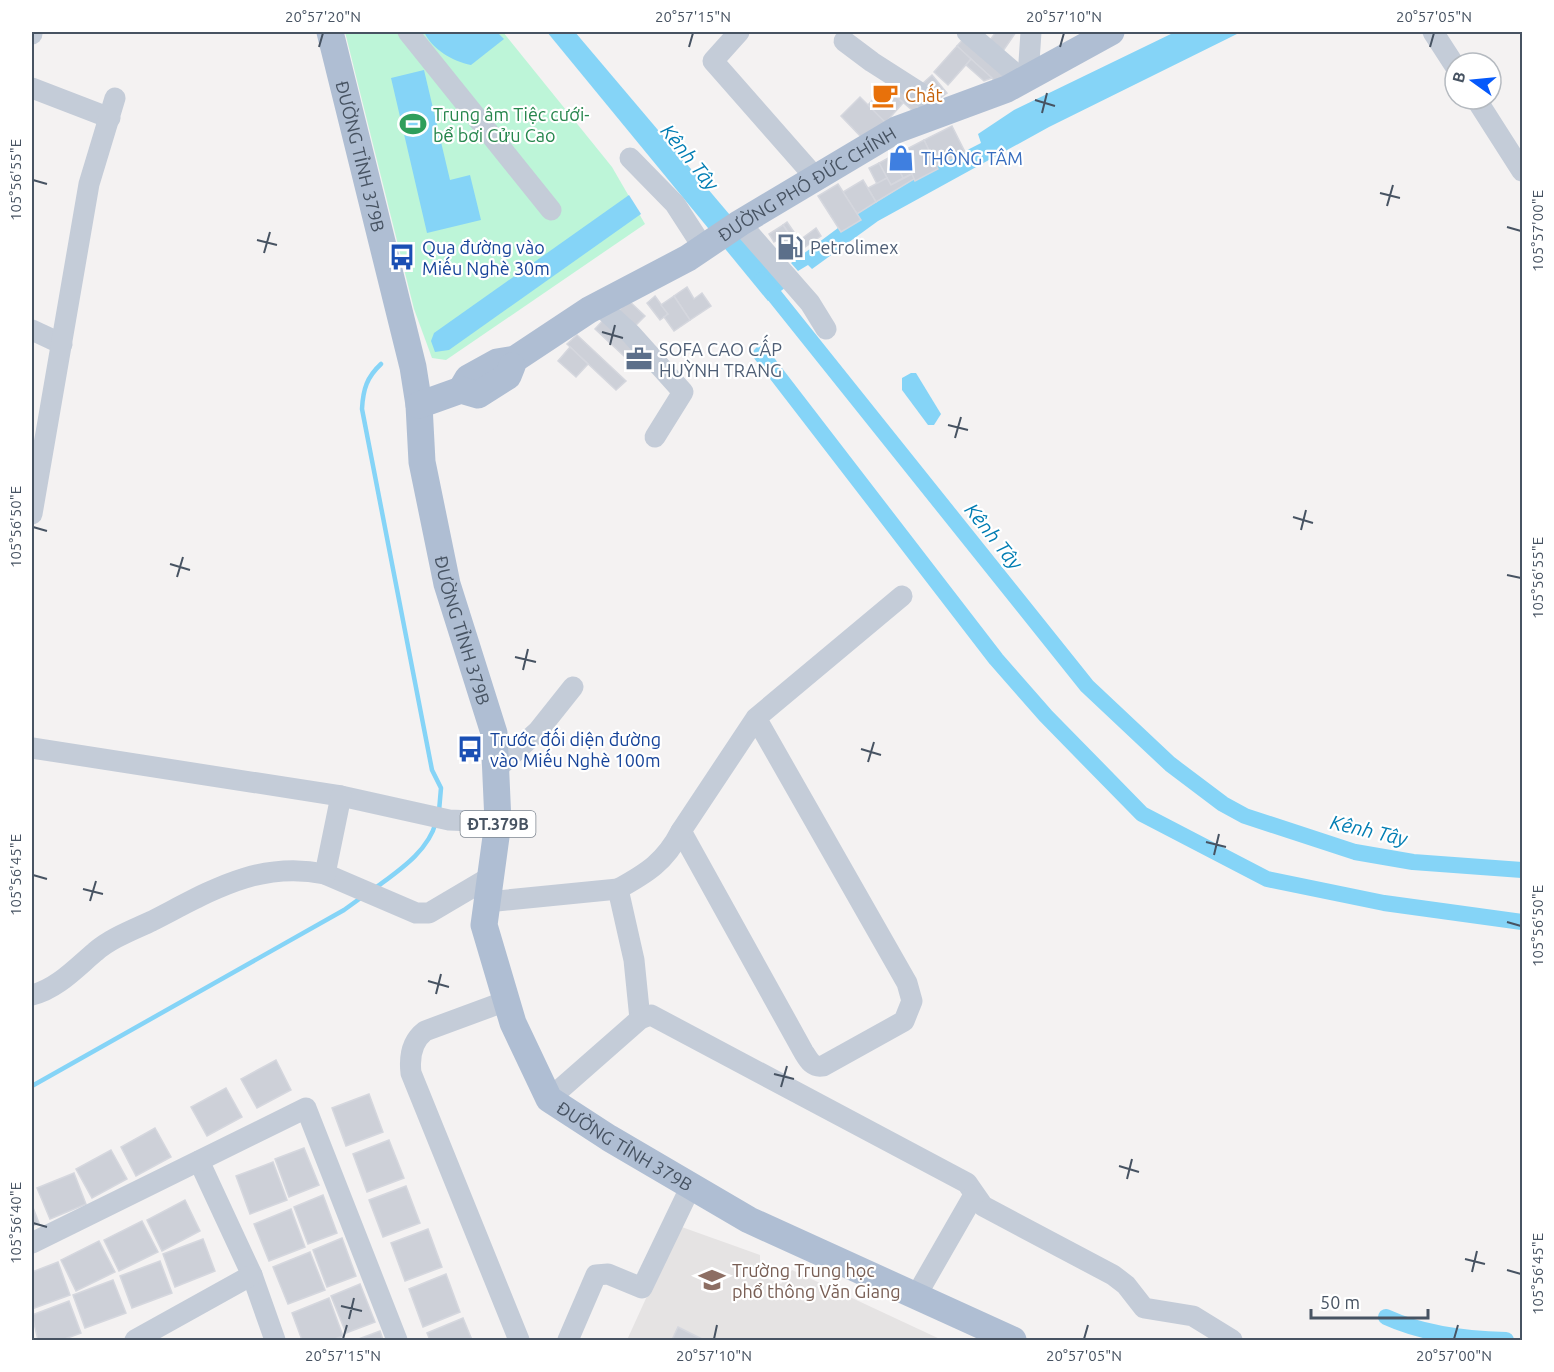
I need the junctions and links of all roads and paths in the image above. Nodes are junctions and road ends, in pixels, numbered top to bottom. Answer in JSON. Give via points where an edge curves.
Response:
{"nodes":[{"id":1,"x":330,"y":32,"type":"edge"},
{"id":2,"x":408,"y":32,"type":"edge"},
{"id":3,"x":739,"y":32,"type":"edge"},
{"id":4,"x":968,"y":32,"type":"edge"},
{"id":5,"x":1031,"y":32,"type":"edge"},
{"id":6,"x":1111,"y":32,"type":"edge"},
{"id":7,"x":1433,"y":32,"type":"edge"},
{"id":8,"x":844,"y":41,"type":"dead end"},
{"id":9,"x":1445,"y":51,"type":"edge"},
{"id":10,"x":1025,"y":78,"type":"junction"},
{"id":11,"x":32,"y":88,"type":"edge"},
{"id":12,"x":1484,"y":111,"type":"edge"},
{"id":13,"x":937,"y":115,"type":"junction"},
{"id":14,"x":630,"y":158,"type":"dead end"},
{"id":15,"x":1522,"y":171,"type":"edge"},
{"id":16,"x":815,"y":177,"type":"junction"},
{"id":17,"x":551,"y":210,"type":"dead end"},
{"id":18,"x":742,"y":221,"type":"junction"},
{"id":19,"x":700,"y":242,"type":"junction"},
{"id":20,"x":600,"y":306,"type":"junction"},
{"id":21,"x":826,"y":329,"type":"dead end"},
{"id":22,"x":32,"y":330,"type":"edge"},
{"id":23,"x":62,"y":344,"type":"junction"},
{"id":24,"x":419,"y":405,"type":"junction"},
{"id":25,"x":655,"y":437,"type":"dead end"},
{"id":26,"x":32,"y":514,"type":"edge"},
{"id":27,"x":902,"y":597,"type":"dead end"},
{"id":28,"x":573,"y":687,"type":"dead end"},
{"id":29,"x":756,"y":718,"type":"junction"},
{"id":30,"x":32,"y":748,"type":"edge"},
{"id":31,"x":495,"y":770,"type":"junction"},
{"id":32,"x":341,"y":796,"type":"junction"},
{"id":33,"x":498,"y":822,"type":"junction"},
{"id":34,"x":681,"y":831,"type":"junction"},
{"id":35,"x":330,"y":876,"type":"junction"},
{"id":36,"x":618,"y":889,"type":"junction"},
{"id":37,"x":489,"y":890,"type":"junction"},
{"id":38,"x":32,"y":994,"type":"edge"},
{"id":39,"x":506,"y":1001,"type":"junction"},
{"id":40,"x":640,"y":1019,"type":"junction"},
{"id":41,"x":818,"y":1067,"type":"junction"},
{"id":42,"x":801,"y":1095,"type":"junction"},
{"id":43,"x":549,"y":1099,"type":"junction"},
{"id":44,"x":199,"y":1161,"type":"junction"},
{"id":45,"x":691,"y":1186,"type":"junction"},
{"id":46,"x":974,"y":1195,"type":"junction"},
{"id":47,"x":32,"y":1243,"type":"edge"},
{"id":48,"x":252,"y":1275,"type":"junction"},
{"id":49,"x":916,"y":1296,"type":"junction"},
{"id":50,"x":135,"y":1341,"type":"edge"},
{"id":51,"x":275,"y":1341,"type":"edge"},
{"id":52,"x":397,"y":1341,"type":"edge"},
{"id":53,"x":519,"y":1341,"type":"edge"},
{"id":54,"x":568,"y":1341,"type":"edge"},
{"id":55,"x":1013,"y":1341,"type":"edge"},
{"id":56,"x":1232,"y":1341,"type":"edge"}],
"edges":[{"from":1,"to":24,"type":"main road","name":"ĐƯỜNG TỈNH 379B","number":"ĐT.379B"},
{"from":2,"to":17,"type":"street"},
{"from":3,"to":16,"type":"street","via":[[713,61]]},
{"from":4,"to":10,"type":"street"},
{"from":5,"to":10,"type":"street"},
{"from":6,"to":10,"type":"main road","name":"ĐƯỜNG PHÓ ĐỨC CHÍNH"},
{"from":7,"to":9,"type":"street"},
{"from":8,"to":13,"type":"street","via":[[922,94]]},
{"from":10,"to":13,"type":"main road","name":"ĐƯỜNG PHÓ ĐỨC CHÍNH","via":[[1007,89]]},
{"from":11,"to":23,"type":"street","via":[[112,108],[89,183]]},
{"from":12,"to":15,"type":"street"},
{"from":13,"to":16,"type":"main road","name":"ĐƯỜNG PHÓ ĐỨC CHÍNH","via":[[896,130]]},
{"from":14,"to":19,"type":"street","via":[[675,204]]},
{"from":16,"to":18,"type":"main road","name":"ĐƯỜNG PHÓ ĐỨC CHÍNH"},
{"from":18,"to":19,"type":"main road","name":"ĐƯỜNG PHÓ ĐỨC CHÍNH"},
{"from":18,"to":21,"type":"street","via":[[810,303]]},
{"from":19,"to":20,"type":"main road","name":"ĐƯỜNG PHÓ ĐỨC CHÍNH","via":[[688,258]]},
{"from":20,"to":24,"type":"main road","name":"ĐƯỜNG PHÓ ĐỨC CHÍNH","via":[[515,359],[508,376],[478,395],[461,390]]},
{"from":20,"to":25,"type":"street","via":[[683,392]]},
{"from":22,"to":23,"type":"street"},
{"from":23,"to":26,"type":"street"},
{"from":24,"to":31,"type":"main road","name":"ĐƯỜNG TỈNH 379B","number":"ĐT.379B","via":[[422,462],[447,585],[494,733]]},
{"from":27,"to":29,"type":"street"},
{"from":28,"to":31,"type":"street","via":[[538,732]]},
{"from":29,"to":34,"type":"street"},
{"from":29,"to":41,"type":"street","via":[[907,982],[912,1001],[904,1021]]},
{"from":30,"to":32,"type":"street"},
{"from":31,"to":33,"type":"main road","name":"ĐƯỜNG TỈNH 379B","number":"ĐT.379B"},
{"from":32,"to":33,"type":"street","via":[[449,820]]},
{"from":32,"to":35,"type":"street"},
{"from":33,"to":37,"type":"main road","name":"ĐƯỜNG TỈNH 379B","number":"ĐT.379B"},
{"from":34,"to":36,"type":"street","via":[[652,870]]},
{"from":34,"to":41,"type":"street","via":[[803,1051]]},
{"from":35,"to":37,"type":"street","via":[[416,913],[429,913]]},
{"from":35,"to":38,"type":"street","via":[[297,870],[242,877],[108,943],[75,970],[40,993]]},
{"from":36,"to":37,"type":"street"},
{"from":36,"to":40,"type":"street","via":[[634,960]]},
{"from":37,"to":39,"type":"main road","name":"ĐƯỜNG TỈNH 379B","number":"ĐT.379B","via":[[483,925]]},
{"from":39,"to":43,"type":"main road","name":"ĐƯỜNG TỈNH 379B","number":"ĐT.379B"},
{"from":39,"to":53,"type":"street","via":[[425,1030],[418,1037],[410,1061],[411,1073]]},
{"from":40,"to":42,"type":"street","via":[[651,1015]]},
{"from":40,"to":43,"type":"street"},
{"from":41,"to":42,"type":"street"},
{"from":42,"to":46,"type":"street","via":[[967,1183]]},
{"from":43,"to":45,"type":"main road","name":"ĐƯỜNG TỈNH 379B"},
{"from":44,"to":47,"type":"street"},
{"from":44,"to":48,"type":"street"},
{"from":44,"to":52,"type":"street","via":[[306,1108]]},
{"from":45,"to":49,"type":"main road","name":"ĐƯỜNG TỈNH 379B","via":[[748,1220]]},
{"from":45,"to":54,"type":"street","via":[[642,1288],[608,1274],[596,1275]]},
{"from":46,"to":49,"type":"street"},
{"from":46,"to":56,"type":"street","via":[[983,1206],[1113,1275],[1144,1308],[1193,1316]]},
{"from":48,"to":50,"type":"street"},
{"from":48,"to":51,"type":"street"},
{"from":49,"to":55,"type":"main road","name":"ĐƯỜNG TỈNH 379B"}]}
